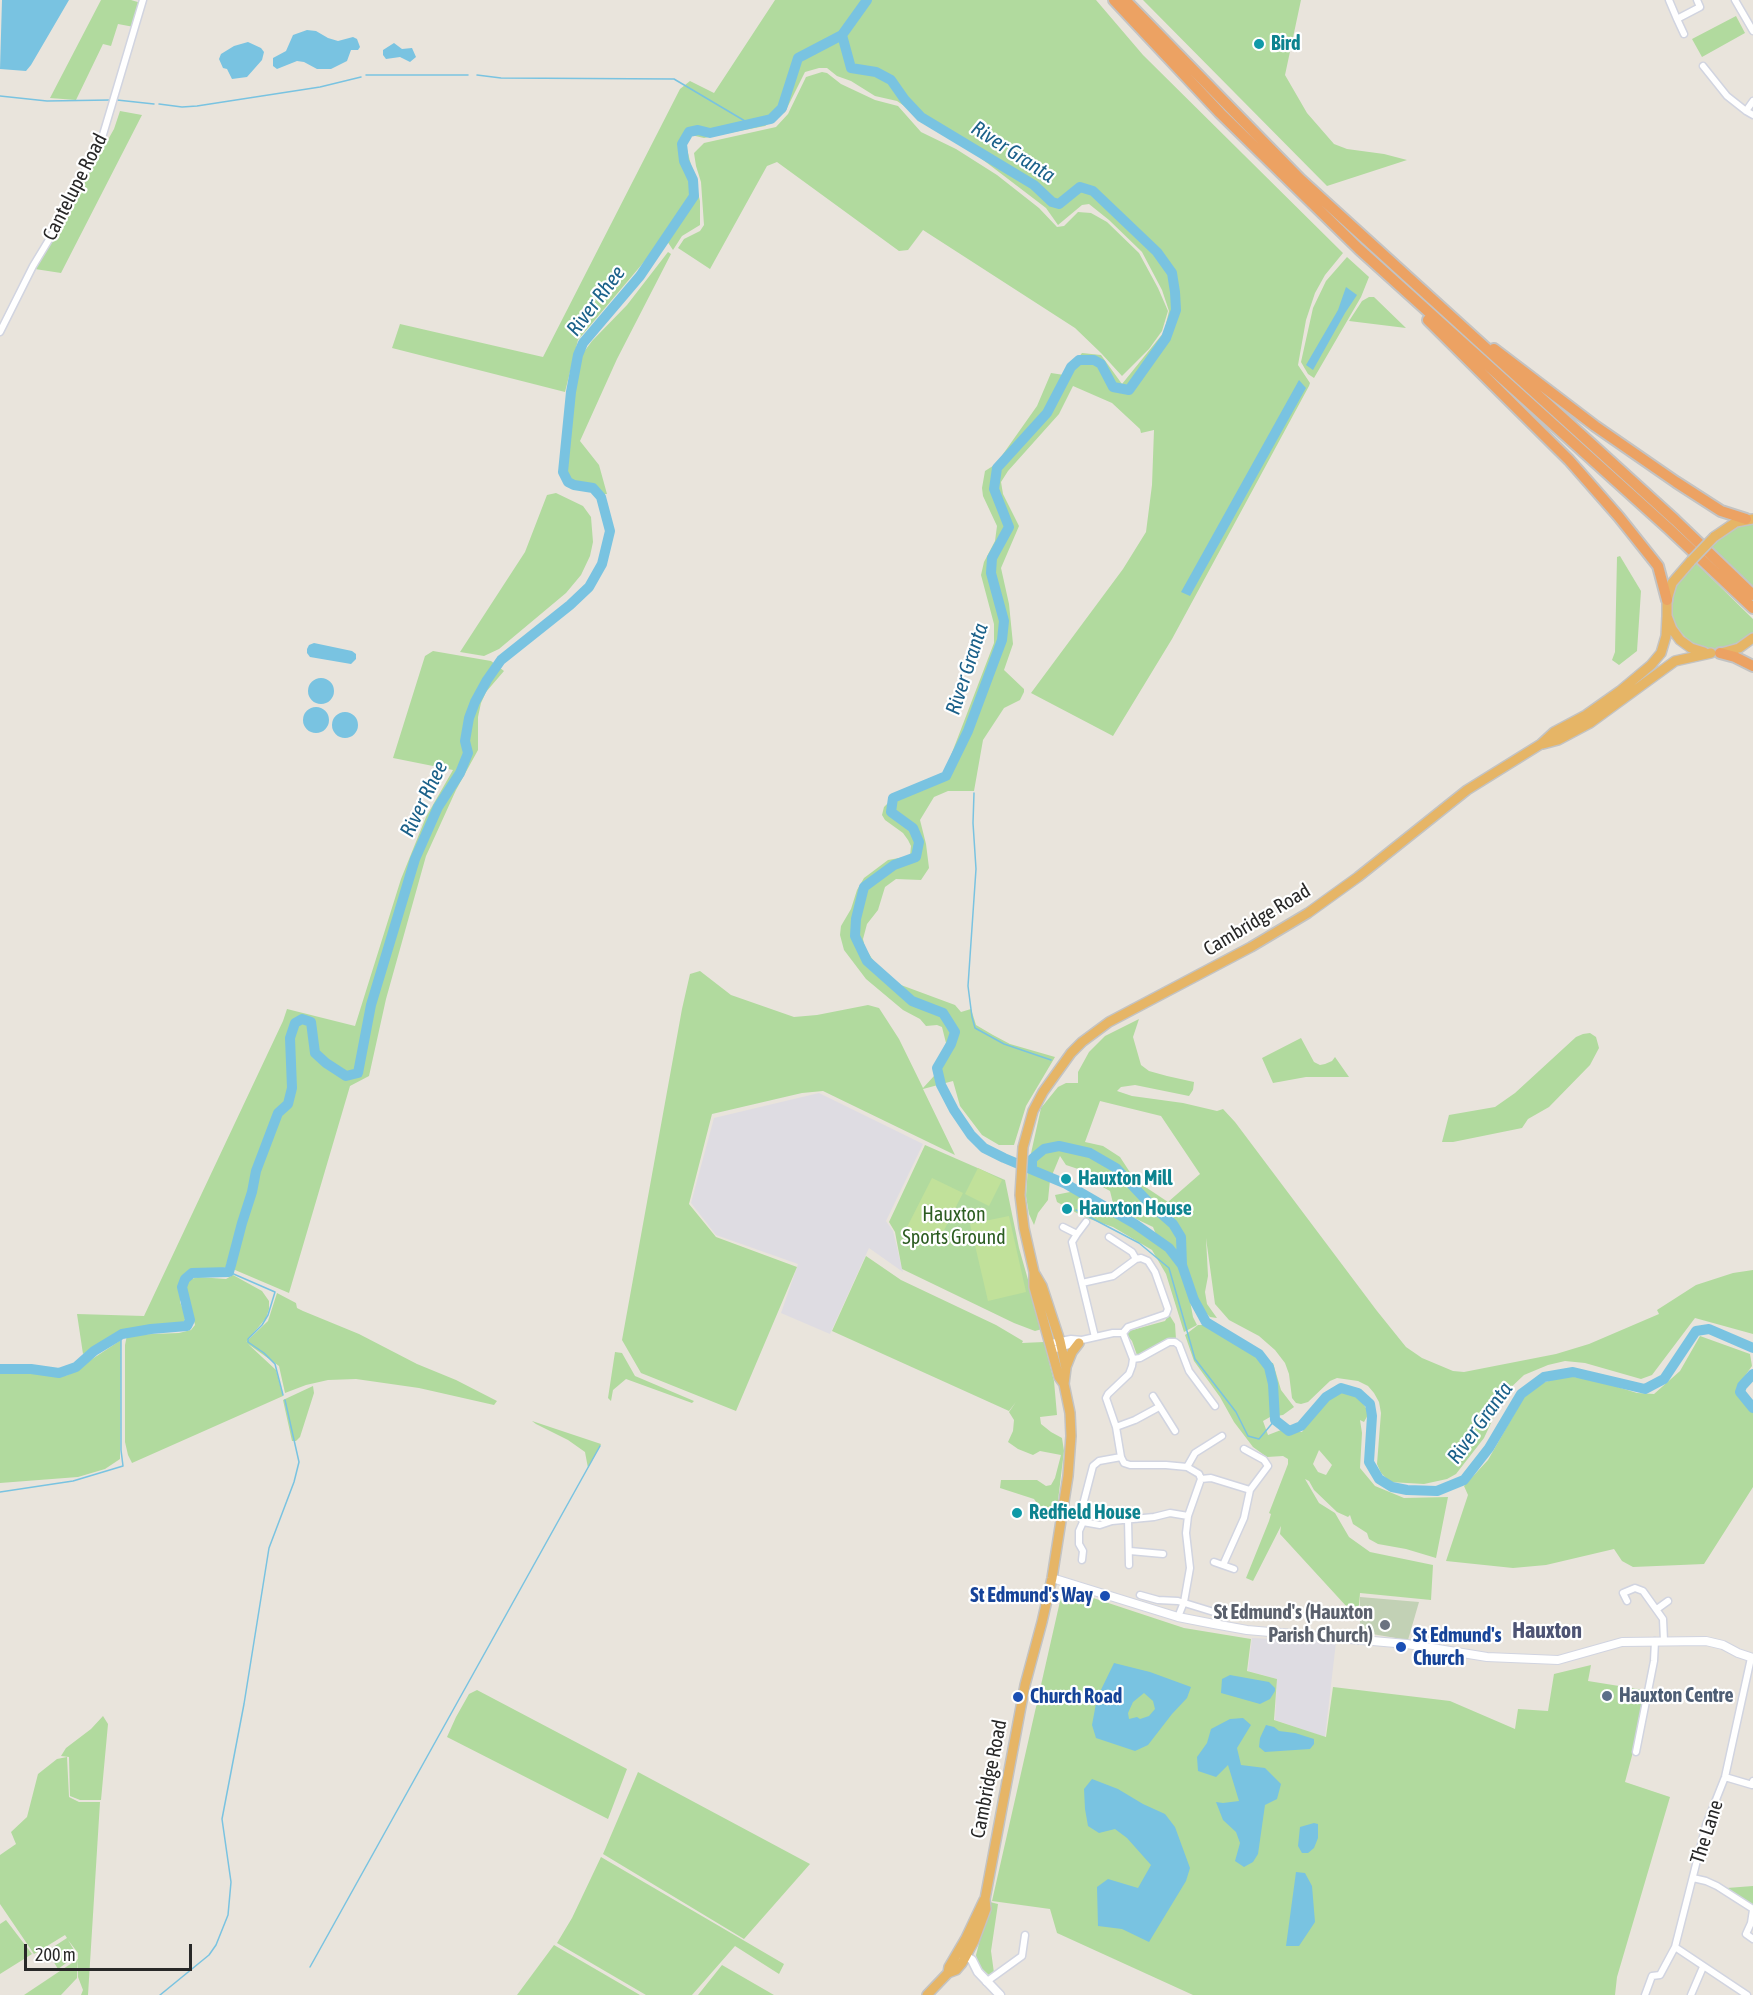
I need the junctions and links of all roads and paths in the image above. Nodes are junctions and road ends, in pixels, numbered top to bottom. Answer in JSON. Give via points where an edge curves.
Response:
{"nodes":[{"id":1,"x":144,"y":0,"type":"edge"},
{"id":2,"x":1114,"y":0,"type":"edge"},
{"id":3,"x":1125,"y":0,"type":"edge"},
{"id":4,"x":1669,"y":0,"type":"edge"},
{"id":5,"x":1697,"y":0,"type":"edge"},
{"id":6,"x":1735,"y":0,"type":"edge"},
{"id":7,"x":1677,"y":19,"type":"junction"},
{"id":8,"x":1752,"y":29,"type":"edge"},
{"id":9,"x":1684,"y":34,"type":"dead end"},
{"id":10,"x":1703,"y":66,"type":"dead end"},
{"id":11,"x":1753,"y":101,"type":"edge"},
{"id":12,"x":1746,"y":111,"type":"junction"},
{"id":13,"x":1753,"y":115,"type":"edge"},
{"id":14,"x":1412,"y":297,"type":"junction"},
{"id":15,"x":1452,"y":319,"type":"junction"},
{"id":16,"x":0,"y":332,"type":"edge"},
{"id":17,"x":1750,"y":519,"type":"edge"},
{"id":18,"x":1753,"y":595,"type":"edge"},
{"id":19,"x":1667,"y":600,"type":"junction"},
{"id":20,"x":1753,"y":608,"type":"edge"},
{"id":21,"x":1667,"y":616,"type":"junction"},
{"id":22,"x":1753,"y":638,"type":"edge"},
{"id":23,"x":1716,"y":653,"type":"junction"},
{"id":24,"x":1753,"y":666,"type":"edge"},
{"id":25,"x":1541,"y":744,"type":"junction"},
{"id":26,"x":1086,"y":1222,"type":"dead end"},
{"id":27,"x":1063,"y":1227,"type":"dead end"},
{"id":28,"x":1077,"y":1234,"type":"junction"},
{"id":29,"x":1109,"y":1237,"type":"dead end"},
{"id":30,"x":1136,"y":1259,"type":"junction"},
{"id":31,"x":1082,"y":1283,"type":"junction"},
{"id":32,"x":1123,"y":1334,"type":"junction"},
{"id":33,"x":1095,"y":1337,"type":"junction"},
{"id":34,"x":1080,"y":1341,"type":"junction"},
{"id":35,"x":1056,"y":1345,"type":"junction"},
{"id":36,"x":1133,"y":1359,"type":"junction"},
{"id":37,"x":1066,"y":1368,"type":"junction"},
{"id":38,"x":1064,"y":1384,"type":"junction"},
{"id":39,"x":1153,"y":1396,"type":"dead end"},
{"id":40,"x":1215,"y":1406,"type":"dead end"},
{"id":41,"x":1159,"y":1407,"type":"junction"},
{"id":42,"x":1116,"y":1427,"type":"junction"},
{"id":43,"x":1175,"y":1431,"type":"dead end"},
{"id":44,"x":1222,"y":1436,"type":"dead end"},
{"id":45,"x":1244,"y":1449,"type":"dead end"},
{"id":46,"x":1121,"y":1457,"type":"junction"},
{"id":47,"x":1186,"y":1467,"type":"junction"},
{"id":48,"x":1201,"y":1479,"type":"junction"},
{"id":49,"x":1250,"y":1490,"type":"junction"},
{"id":50,"x":1188,"y":1516,"type":"junction"},
{"id":51,"x":1128,"y":1519,"type":"junction"},
{"id":52,"x":1083,"y":1522,"type":"junction"},
{"id":53,"x":1130,"y":1551,"type":"junction"},
{"id":54,"x":1163,"y":1554,"type":"dead end"},
{"id":55,"x":1082,"y":1560,"type":"dead end"},
{"id":56,"x":1214,"y":1562,"type":"dead end"},
{"id":57,"x":1129,"y":1564,"type":"dead end"},
{"id":58,"x":1223,"y":1565,"type":"junction"},
{"id":59,"x":1234,"y":1569,"type":"dead end"},
{"id":60,"x":1052,"y":1578,"type":"junction"},
{"id":61,"x":1140,"y":1595,"type":"dead end"},
{"id":62,"x":1627,"y":1601,"type":"dead end"},
{"id":63,"x":1668,"y":1601,"type":"dead end"},
{"id":64,"x":1184,"y":1602,"type":"junction"},
{"id":65,"x":1658,"y":1609,"type":"junction"},
{"id":66,"x":1228,"y":1614,"type":"dead end"},
{"id":67,"x":1178,"y":1617,"type":"junction"},
{"id":68,"x":1660,"y":1641,"type":"junction"},
{"id":69,"x":1752,"y":1658,"type":"edge"},
{"id":70,"x":1636,"y":1752,"type":"dead end"},
{"id":71,"x":1725,"y":1777,"type":"junction"},
{"id":72,"x":1753,"y":1785,"type":"edge"},
{"id":73,"x":1693,"y":1878,"type":"junction"},
{"id":74,"x":1753,"y":1910,"type":"edge"},
{"id":75,"x":1025,"y":1935,"type":"dead end"},
{"id":76,"x":1753,"y":1939,"type":"edge"},
{"id":77,"x":1675,"y":1947,"type":"junction"},
{"id":78,"x":962,"y":1958,"type":"junction"},
{"id":79,"x":1703,"y":1967,"type":"junction"},
{"id":80,"x":986,"y":1982,"type":"junction"},
{"id":81,"x":927,"y":1995,"type":"edge"},
{"id":82,"x":1000,"y":1995,"type":"edge"},
{"id":83,"x":1645,"y":1995,"type":"edge"},
{"id":84,"x":1691,"y":1995,"type":"edge"},
{"id":85,"x":1747,"y":1995,"type":"edge"}],
"edges":[{"from":1,"to":16,"type":"street","name":"Cantelupe Road","via":[[102,138]]},
{"from":2,"to":14,"type":"highway","via":[[1220,113]]},
{"from":3,"to":15,"type":"highway","via":[[1300,179]]},
{"from":4,"to":7,"type":"street"},
{"from":5,"to":7,"type":"street","via":[[1700,7]]},
{"from":6,"to":8,"type":"street"},
{"from":7,"to":9,"type":"street"},
{"from":10,"to":12,"type":"street","via":[[1727,96]]},
{"from":11,"to":12,"type":"street"},
{"from":12,"to":13,"type":"street"},
{"from":14,"to":19,"type":"highway","via":[[1425,318],[1569,460],[1619,517],[1658,566]]},
{"from":14,"to":20,"type":"highway"},
{"from":15,"to":17,"type":"highway","via":[[1676,482],[1721,511]]},
{"from":15,"to":18,"type":"highway"},
{"from":17,"to":19,"type":"highway","bridge":true,"via":[[1728,525],[1714,537],[1672,583]]},
{"from":19,"to":21,"type":"highway","name":"Cambridge Road"},
{"from":21,"to":23,"type":"highway","via":[[1675,635],[1685,644],[1698,651]]},
{"from":21,"to":25,"type":"highway","name":"Cambridge Road","via":[[1664,646],[1651,665],[1612,697]]},
{"from":22,"to":23,"type":"highway","name":"Cambridge Road","via":[[1739,648]]},
{"from":23,"to":24,"type":"highway"},
{"from":23,"to":25,"type":"highway","name":"Cambridge Road","via":[[1675,661],[1590,723],[1558,740]]},
{"from":25,"to":35,"type":"highway","name":"Cambridge Road","via":[[1467,790],[1358,877],[1298,919],[1126,1011],[1071,1053],[1033,1111],[1020,1170],[1021,1211]]},
{"from":26,"to":28,"type":"street"},
{"from":27,"to":28,"type":"street"},
{"from":28,"to":31,"type":"street","via":[[1072,1242]]},
{"from":29,"to":30,"type":"street"},
{"from":30,"to":31,"type":"street","via":[[1113,1276]]},
{"from":30,"to":32,"type":"street","via":[[1148,1261],[1168,1309],[1166,1314],[1128,1327]]},
{"from":31,"to":33,"type":"street"},
{"from":32,"to":33,"type":"street"},
{"from":32,"to":36,"type":"street"},
{"from":33,"to":34,"type":"street"},
{"from":34,"to":35,"type":"street","via":[[1078,1338]]},
{"from":34,"to":37,"type":"highway"},
{"from":35,"to":37,"type":"highway","name":"Cambridge Road"},
{"from":35,"to":38,"type":"highway","name":"Cambridge Road","via":[[1059,1377]]},
{"from":36,"to":40,"type":"street","via":[[1175,1342],[1189,1371]]},
{"from":36,"to":42,"type":"street","via":[[1129,1374],[1106,1398]]},
{"from":37,"to":38,"type":"highway","name":"Cambridge Road"},
{"from":38,"to":60,"type":"highway","name":"Cambridge Road","via":[[1071,1450]]},
{"from":39,"to":41,"type":"street"},
{"from":41,"to":42,"type":"street"},
{"from":41,"to":43,"type":"street"},
{"from":42,"to":46,"type":"street"},
{"from":44,"to":47,"type":"street","via":[[1195,1453]]},
{"from":45,"to":49,"type":"street","via":[[1264,1460],[1268,1467]]},
{"from":46,"to":47,"type":"street","via":[[1130,1465]]},
{"from":46,"to":52,"type":"street","via":[[1093,1466],[1080,1516]]},
{"from":47,"to":48,"type":"street"},
{"from":48,"to":49,"type":"street","via":[[1211,1478]]},
{"from":48,"to":50,"type":"street"},
{"from":49,"to":58,"type":"street","via":[[1244,1518]]},
{"from":50,"to":51,"type":"street","via":[[1170,1513]]},
{"from":50,"to":64,"type":"street","via":[[1190,1568]]},
{"from":51,"to":52,"type":"street","via":[[1100,1525]]},
{"from":51,"to":53,"type":"street"},
{"from":52,"to":55,"type":"street","via":[[1079,1531]]},
{"from":53,"to":54,"type":"street"},
{"from":53,"to":57,"type":"street"},
{"from":56,"to":58,"type":"street"},
{"from":58,"to":59,"type":"street"},
{"from":60,"to":67,"type":"street"},
{"from":60,"to":78,"type":"highway","name":"Cambridge Road","via":[[1025,1685],[985,1899]]},
{"from":61,"to":64,"type":"street"},
{"from":62,"to":65,"type":"street","via":[[1623,1593],[1635,1588],[1643,1590]]},
{"from":63,"to":65,"type":"street"},
{"from":64,"to":66,"type":"street"},
{"from":64,"to":67,"type":"street"},
{"from":65,"to":68,"type":"street","via":[[1664,1619]]},
{"from":67,"to":68,"type":"street","via":[[1247,1630],[1547,1661],[1622,1642]]},
{"from":68,"to":69,"type":"street","via":[[1715,1642]]},
{"from":68,"to":70,"type":"street"},
{"from":69,"to":71,"type":"street","name":"The Lane"},
{"from":71,"to":72,"type":"street"},
{"from":71,"to":73,"type":"street","name":"The Lane","via":[[1706,1825]]},
{"from":73,"to":74,"type":"street","via":[[1717,1886]]},
{"from":73,"to":77,"type":"street","name":"The Lane"},
{"from":74,"to":76,"type":"street","via":[[1746,1934]]},
{"from":75,"to":80,"type":"street","via":[[1022,1956]]},
{"from":77,"to":79,"type":"street"},
{"from":77,"to":83,"type":"street","name":"The Lane","via":[[1660,1975],[1652,1976]]},
{"from":78,"to":80,"type":"main road"},
{"from":78,"to":81,"type":"highway","name":"Cambridge Road","via":[[950,1966]]},
{"from":79,"to":84,"type":"street"},
{"from":79,"to":85,"type":"street"},
{"from":80,"to":82,"type":"main road"}]}
